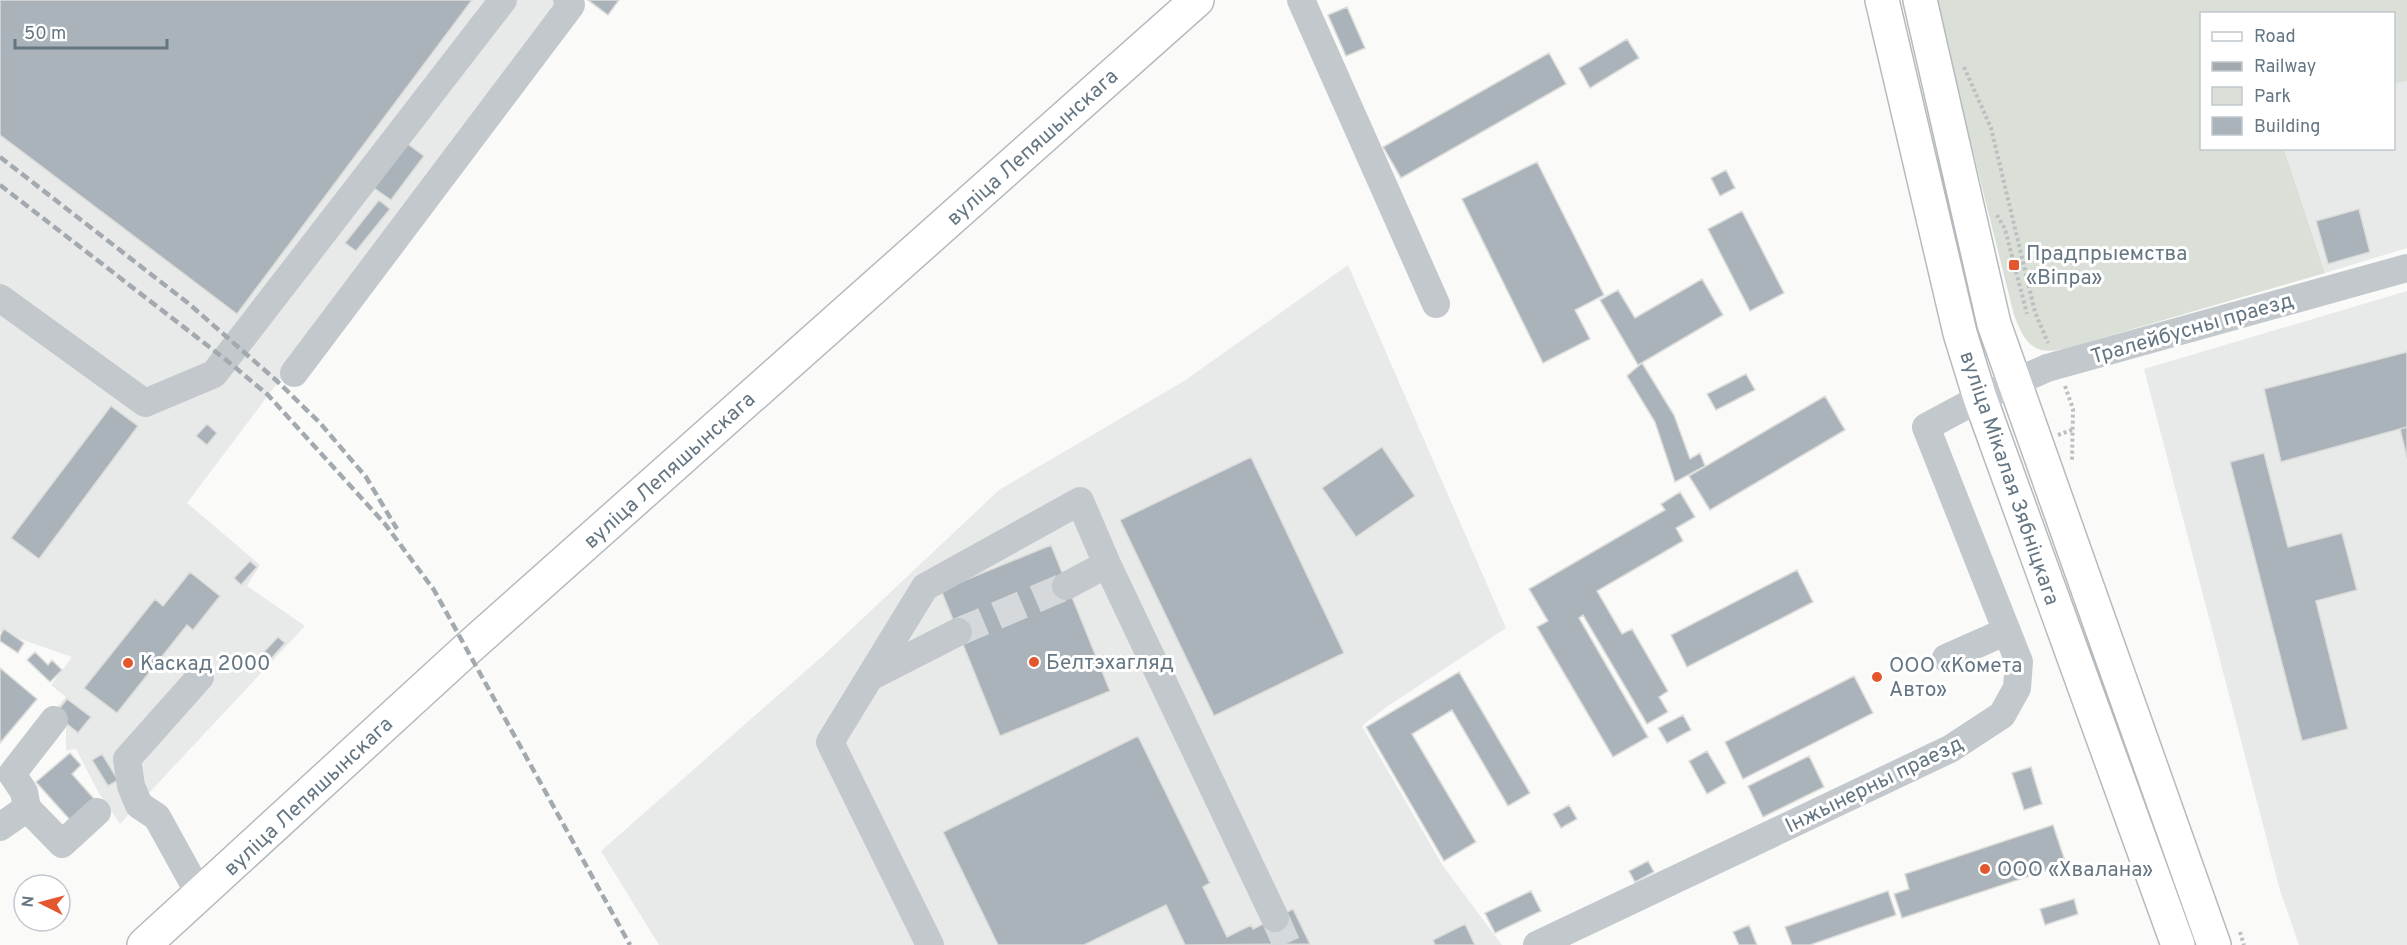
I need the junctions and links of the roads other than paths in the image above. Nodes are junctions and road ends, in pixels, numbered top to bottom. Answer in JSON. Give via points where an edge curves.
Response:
{"nodes":[{"id":1,"x":503,"y":0,"type":"edge"},
{"id":2,"x":567,"y":0,"type":"edge"},
{"id":3,"x":1197,"y":0,"type":"edge"},
{"id":4,"x":1301,"y":0,"type":"edge"},
{"id":5,"x":1882,"y":0,"type":"edge"},
{"id":6,"x":1920,"y":0,"type":"edge"},
{"id":7,"x":2407,"y":268,"type":"edge"},
{"id":8,"x":0,"y":298,"type":"edge"},
{"id":9,"x":1436,"y":304,"type":"dead end"},
{"id":10,"x":294,"y":373,"type":"dead end"},
{"id":11,"x":2013,"y":383,"type":"junction"},
{"id":12,"x":1980,"y":398,"type":"junction"},
{"id":13,"x":1107,"y":564,"type":"junction"},
{"id":14,"x":1066,"y":586,"type":"tunnel mouth"},
{"id":15,"x":2007,"y":631,"type":"junction"},
{"id":16,"x":958,"y":632,"type":"tunnel mouth"},
{"id":17,"x":1946,"y":658,"type":"dead end"},
{"id":18,"x":200,"y":677,"type":"dead end"},
{"id":19,"x":870,"y":677,"type":"junction"},
{"id":20,"x":54,"y":720,"type":"dead end"},
{"id":21,"x":27,"y":808,"type":"junction"},
{"id":22,"x":97,"y":812,"type":"dead end"},
{"id":23,"x":0,"y":827,"type":"edge"},
{"id":24,"x":200,"y":895,"type":"junction"},
{"id":25,"x":1275,"y":918,"type":"tunnel mouth"},
{"id":26,"x":2225,"y":934,"type":"edge"},
{"id":27,"x":144,"y":945,"type":"edge"},
{"id":28,"x":930,"y":945,"type":"edge"},
{"id":29,"x":1537,"y":945,"type":"edge"},
{"id":30,"x":2178,"y":945,"type":"edge"}],
"edges":[{"from":1,"to":8,"type":"street","via":[[214,374],[145,403]]},
{"from":2,"to":10,"type":"street","via":[[571,5]]},
{"from":3,"to":24,"type":"main road","name":"вуліца Лепяшынскага","via":[[466,650]]},
{"from":4,"to":9,"type":"street"},
{"from":5,"to":12,"type":"main road","name":"вуліца Мікалая Зябніцкага","via":[[1960,333]]},
{"from":6,"to":11,"type":"main road","name":"вуліца Мікалая Зябніцкага","via":[[1981,272]]},
{"from":7,"to":11,"type":"street","name":"Тралейбусны праезд","via":[[2047,368]]},
{"from":11,"to":12,"type":"street","name":"Тралейбусны праезд"},
{"from":11,"to":26,"type":"main road","name":"вуліца Мікалая Зябніцкага"},
{"from":12,"to":15,"type":"street","name":"Інжынерны праезд","via":[[1926,427]]},
{"from":12,"to":30,"type":"main road","name":"вуліца Мікалая Зябніцкага"},
{"from":13,"to":14,"type":"street"},
{"from":13,"to":19,"type":"street","via":[[1080,501],[925,587]]},
{"from":13,"to":25,"type":"street"},
{"from":15,"to":17,"type":"street"},
{"from":15,"to":29,"type":"street","name":"Інжынерны праезд","via":[[2019,662],[2017,688],[2002,715],[1950,749]]},
{"from":16,"to":19,"type":"street"},
{"from":18,"to":24,"type":"street","via":[[127,759],[139,805],[157,818]]},
{"from":19,"to":28,"type":"street","via":[[830,742]]},
{"from":20,"to":21,"type":"street","via":[[12,774],[24,792]]},
{"from":21,"to":22,"type":"street","via":[[62,844]]},
{"from":21,"to":23,"type":"street"},
{"from":24,"to":27,"type":"main road","name":"вуліца Лепяшынскага"}]}
